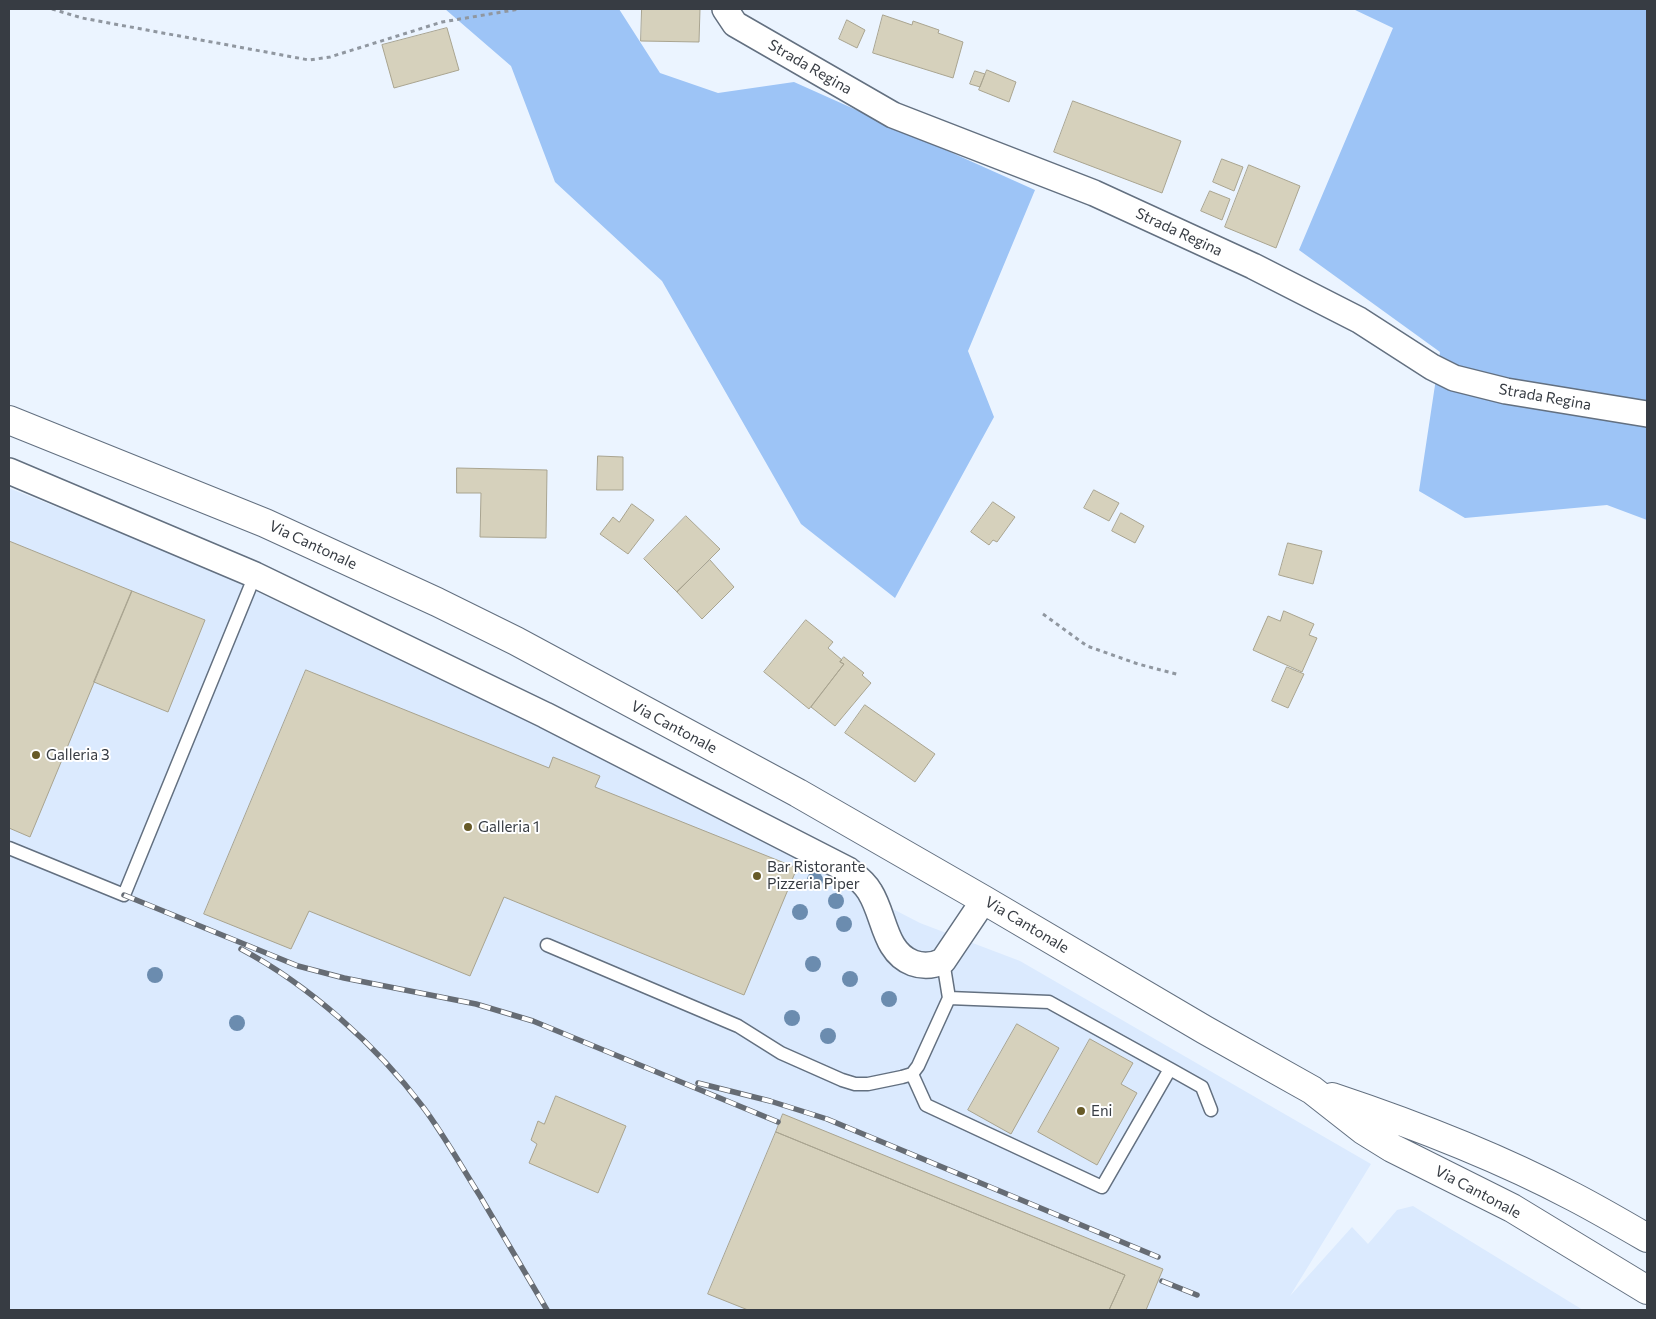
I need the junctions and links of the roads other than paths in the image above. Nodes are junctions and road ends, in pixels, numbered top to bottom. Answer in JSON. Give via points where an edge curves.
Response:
{"nodes":[{"id":1,"x":725,"y":9,"type":"edge"},
{"id":2,"x":1647,"y":414,"type":"edge"},
{"id":3,"x":9,"y":420,"type":"edge"},
{"id":4,"x":9,"y":471,"type":"edge"},
{"id":5,"x":255,"y":575,"type":"junction"},
{"id":6,"x":9,"y":848,"type":"edge"},
{"id":7,"x":984,"y":900,"type":"junction"},
{"id":8,"x":547,"y":945,"type":"dead end"},
{"id":9,"x":943,"y":960,"type":"junction"},
{"id":10,"x":949,"y":998,"type":"junction"},
{"id":11,"x":1170,"y":1069,"type":"junction"},
{"id":12,"x":912,"y":1074,"type":"junction"},
{"id":13,"x":1312,"y":1090,"type":"junction"},
{"id":14,"x":1210,"y":1110,"type":"dead end"},
{"id":15,"x":1647,"y":1238,"type":"edge"},
{"id":16,"x":1647,"y":1290,"type":"edge"}],
"edges":[{"from":1,"to":2,"type":"street","name":"Strada Regina","via":[[735,24],[893,115],[1094,193],[1254,266],[1359,320],[1454,378],[1506,391]]},
{"from":3,"to":7,"type":"main road","name":"Via Cantonale","via":[[265,523],[478,621],[798,793]]},
{"from":4,"to":5,"type":"street"},
{"from":5,"to":6,"type":"lane","via":[[124,895]]},
{"from":5,"to":9,"type":"street","via":[[545,715],[848,870],[869,890],[890,941],[900,956],[925,966]]},
{"from":7,"to":9,"type":"street"},
{"from":7,"to":13,"type":"main road","name":"Via Cantonale"},
{"from":8,"to":12,"type":"lane","via":[[738,1026],[781,1053],[842,1080],[868,1084]]},
{"from":9,"to":10,"type":"lane"},
{"from":10,"to":11,"type":"lane","via":[[1049,1002]]},
{"from":10,"to":12,"type":"lane"},
{"from":11,"to":12,"type":"lane","via":[[1102,1187],[926,1106]]},
{"from":11,"to":14,"type":"lane","via":[[1202,1087]]},
{"from":13,"to":15,"type":"main road","name":"Via Cantonale","via":[[1407,1123],[1496,1160],[1573,1196]]},
{"from":13,"to":16,"type":"main road","name":"Via Cantonale","via":[[1392,1148],[1512,1208]]}]}
